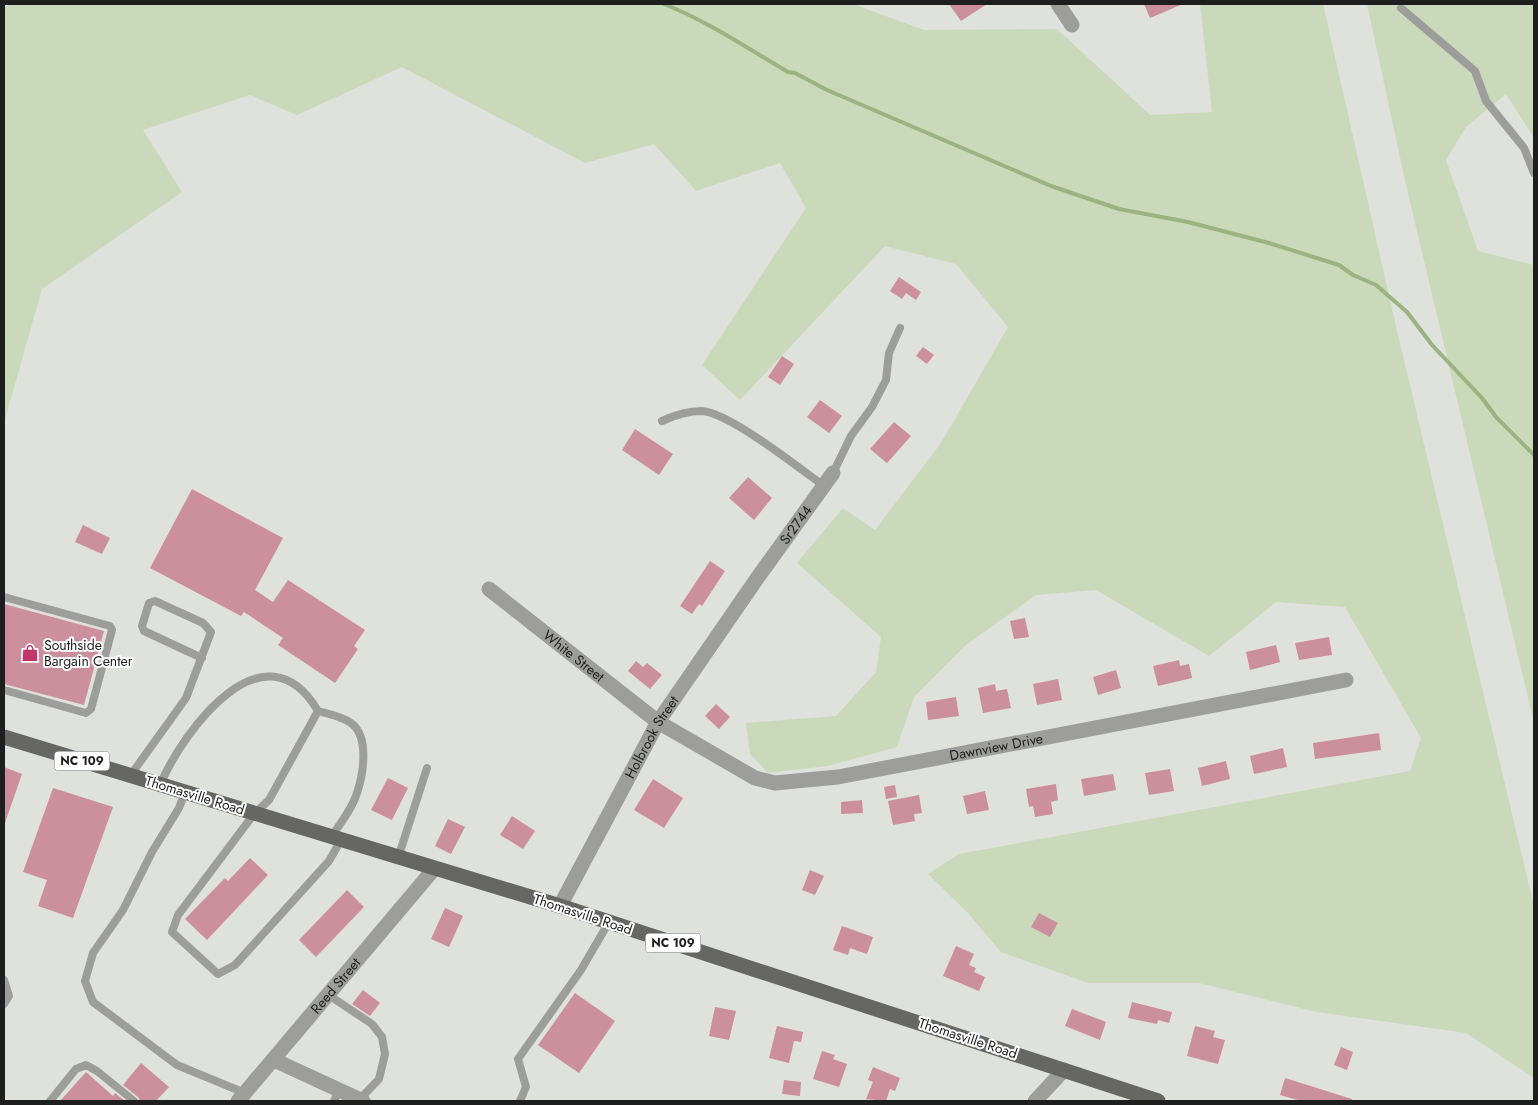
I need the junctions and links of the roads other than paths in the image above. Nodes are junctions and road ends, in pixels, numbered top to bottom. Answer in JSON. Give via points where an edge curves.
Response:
{"nodes":[{"id":1,"x":1058,"y":4,"type":"edge"},
{"id":2,"x":1401,"y":8,"type":"dead end"},
{"id":3,"x":1072,"y":25,"type":"dead end"},
{"id":4,"x":1534,"y":173,"type":"edge"},
{"id":5,"x":900,"y":328,"type":"dead end"},
{"id":6,"x":662,"y":421,"type":"dead end"},
{"id":7,"x":833,"y":473,"type":"joint"},
{"id":8,"x":824,"y":486,"type":"junction"},
{"id":9,"x":758,"y":577,"type":"joint"},
{"id":10,"x":489,"y":589,"type":"dead end"},
{"id":11,"x":4,"y":597,"type":"edge"},
{"id":12,"x":202,"y":658,"type":"junction"},
{"id":13,"x":1346,"y":680,"type":"dead end"},
{"id":14,"x":4,"y":690,"type":"edge"},
{"id":15,"x":318,"y":711,"type":"junction"},
{"id":16,"x":658,"y":722,"type":"junction"},
{"id":17,"x":4,"y":737,"type":"edge"},
{"id":18,"x":427,"y":768,"type":"dead end"},
{"id":19,"x":130,"y":776,"type":"junction"},
{"id":20,"x":160,"y":785,"type":"junction"},
{"id":21,"x":185,"y":792,"type":"junction"},
{"id":22,"x":254,"y":814,"type":"junction"},
{"id":23,"x":336,"y":839,"type":"junction"},
{"id":24,"x":398,"y":858,"type":"junction"},
{"id":25,"x":434,"y":869,"type":"junction"},
{"id":26,"x":560,"y":906,"type":"junction"},
{"id":27,"x":609,"y":922,"type":"junction"},
{"id":28,"x":4,"y":980,"type":"edge"},
{"id":29,"x":326,"y":994,"type":"junction"},
{"id":30,"x":4,"y":1004,"type":"edge"},
{"id":31,"x":274,"y":1060,"type":"junction"},
{"id":32,"x":1064,"y":1070,"type":"junction"},
{"id":33,"x":336,"y":1096,"type":"edge"},
{"id":34,"x":241,"y":1097,"type":"edge"},
{"id":35,"x":50,"y":1101,"type":"edge"},
{"id":36,"x":134,"y":1101,"type":"edge"},
{"id":37,"x":361,"y":1101,"type":"edge"},
{"id":38,"x":520,"y":1101,"type":"edge"},
{"id":39,"x":1035,"y":1101,"type":"edge"},
{"id":40,"x":1158,"y":1101,"type":"edge"}],
"edges":[{"from":1,"to":3,"type":"street"},
{"from":2,"to":4,"type":"lane","via":[[1476,71],[1486,101],[1524,148]]},
{"from":5,"to":7,"type":"lane","via":[[888,353],[886,380]]},
{"from":6,"to":8,"type":"lane","via":[[681,412],[704,411],[726,418]]},
{"from":7,"to":8,"type":"street","name":"Sr2744"},
{"from":8,"to":9,"type":"street","name":"Sr2744"},
{"from":9,"to":16,"type":"street","name":"Holbrook Street"},
{"from":10,"to":16,"type":"street","name":"White Street"},
{"from":11,"to":14,"type":"lane","via":[[110,626],[112,630],[91,709],[86,712]]},
{"from":12,"to":12,"type":"lane","via":[[211,632],[203,623],[155,601],[149,603],[142,626],[144,631]]},
{"from":12,"to":19,"type":"lane","via":[[186,698]]},
{"from":13,"to":16,"type":"street","name":"Dawnview Drive","via":[[838,776],[775,783],[755,778]]},
{"from":15,"to":20,"type":"lane","via":[[309,696],[295,683],[274,675],[252,678],[236,687],[203,717],[170,763]]},
{"from":15,"to":22,"type":"lane","via":[[269,800]]},
{"from":15,"to":23,"type":"lane","via":[[353,724],[362,740],[363,766],[357,794]]},
{"from":16,"to":26,"type":"street","name":"Holbrook Street"},
{"from":17,"to":19,"type":"main road","name":"Thomasville Road","number":"NC 109"},
{"from":18,"to":24,"type":"lane"},
{"from":19,"to":20,"type":"main road","name":"Thomasville Road","number":"NC 109"},
{"from":20,"to":21,"type":"main road","name":"Thomasville Road","number":"NC 109"},
{"from":21,"to":22,"type":"main road","name":"Thomasville Road","number":"NC 109"},
{"from":21,"to":34,"type":"lane","via":[[123,910],[93,953],[86,981],[93,1002],[178,1065]]},
{"from":22,"to":23,"type":"main road","name":"Thomasville Road","number":"NC 109"},
{"from":22,"to":23,"type":"lane","via":[[178,915],[172,932],[218,974],[235,965],[329,861]]},
{"from":23,"to":24,"type":"main road","name":"Thomasville Road","number":"NC 109"},
{"from":24,"to":25,"type":"main road","name":"Thomasville Road","number":"NC 109"},
{"from":25,"to":26,"type":"main road","name":"Thomasville Road","number":"NC 109"},
{"from":25,"to":29,"type":"street","name":"Reed Street"},
{"from":26,"to":27,"type":"main road","name":"Thomasville Road","number":"NC 109"},
{"from":27,"to":32,"type":"main road","name":"Thomasville Road","number":"NC 109"},
{"from":27,"to":38,"type":"lane","via":[[581,970],[518,1059],[526,1087]]},
{"from":28,"to":30,"type":"lane","via":[[9,996]]},
{"from":29,"to":31,"type":"street","name":"Reed Street"},
{"from":29,"to":37,"type":"lane","via":[[365,1019],[382,1037],[385,1054],[379,1079]]},
{"from":31,"to":33,"type":"street"},
{"from":31,"to":34,"type":"street","name":"Reed Street"},
{"from":32,"to":39,"type":"street"},
{"from":32,"to":40,"type":"main road","name":"Thomasville Road","number":"NC 109"},
{"from":33,"to":37,"type":"street"},
{"from":35,"to":36,"type":"lane","via":[[76,1069],[86,1065]]}]}
